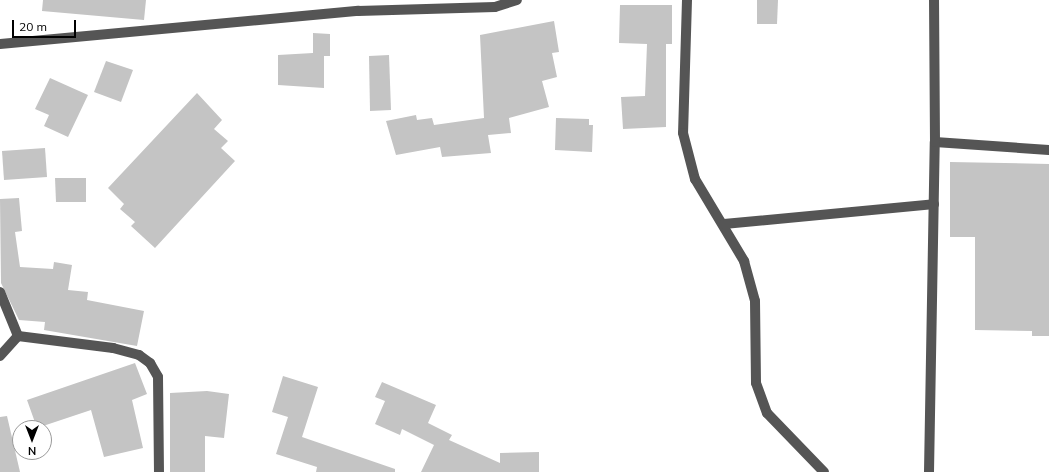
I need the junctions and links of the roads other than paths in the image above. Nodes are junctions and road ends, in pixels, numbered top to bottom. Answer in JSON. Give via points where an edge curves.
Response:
{"nodes":[{"id":1,"x":516,"y":0,"type":"edge"},
{"id":2,"x":687,"y":0,"type":"edge"},
{"id":3,"x":934,"y":0,"type":"edge"},
{"id":4,"x":0,"y":44,"type":"edge"},
{"id":5,"x":935,"y":142,"type":"junction"},
{"id":6,"x":1049,"y":150,"type":"edge"},
{"id":7,"x":934,"y":204,"type":"junction"},
{"id":8,"x":724,"y":224,"type":"junction"},
{"id":9,"x":0,"y":292,"type":"edge"},
{"id":10,"x":18,"y":336,"type":"junction"},
{"id":11,"x":0,"y":356,"type":"edge"},
{"id":12,"x":159,"y":472,"type":"edge"},
{"id":13,"x":824,"y":472,"type":"edge"},
{"id":14,"x":929,"y":472,"type":"edge"}],
"edges":[{"from":1,"to":4,"type":"street","via":[[495,7],[358,11]]},
{"from":2,"to":8,"type":"street","via":[[683,133],[695,179]]},
{"from":3,"to":5,"type":"street"},
{"from":5,"to":6,"type":"street"},
{"from":5,"to":7,"type":"street"},
{"from":7,"to":8,"type":"street"},
{"from":7,"to":14,"type":"street"},
{"from":8,"to":13,"type":"street","via":[[744,261],[755,301],[756,383],[767,414]]},
{"from":9,"to":10,"type":"street"},
{"from":10,"to":11,"type":"street"},
{"from":10,"to":12,"type":"street","via":[[112,348],[139,355],[150,363],[158,377]]}]}
